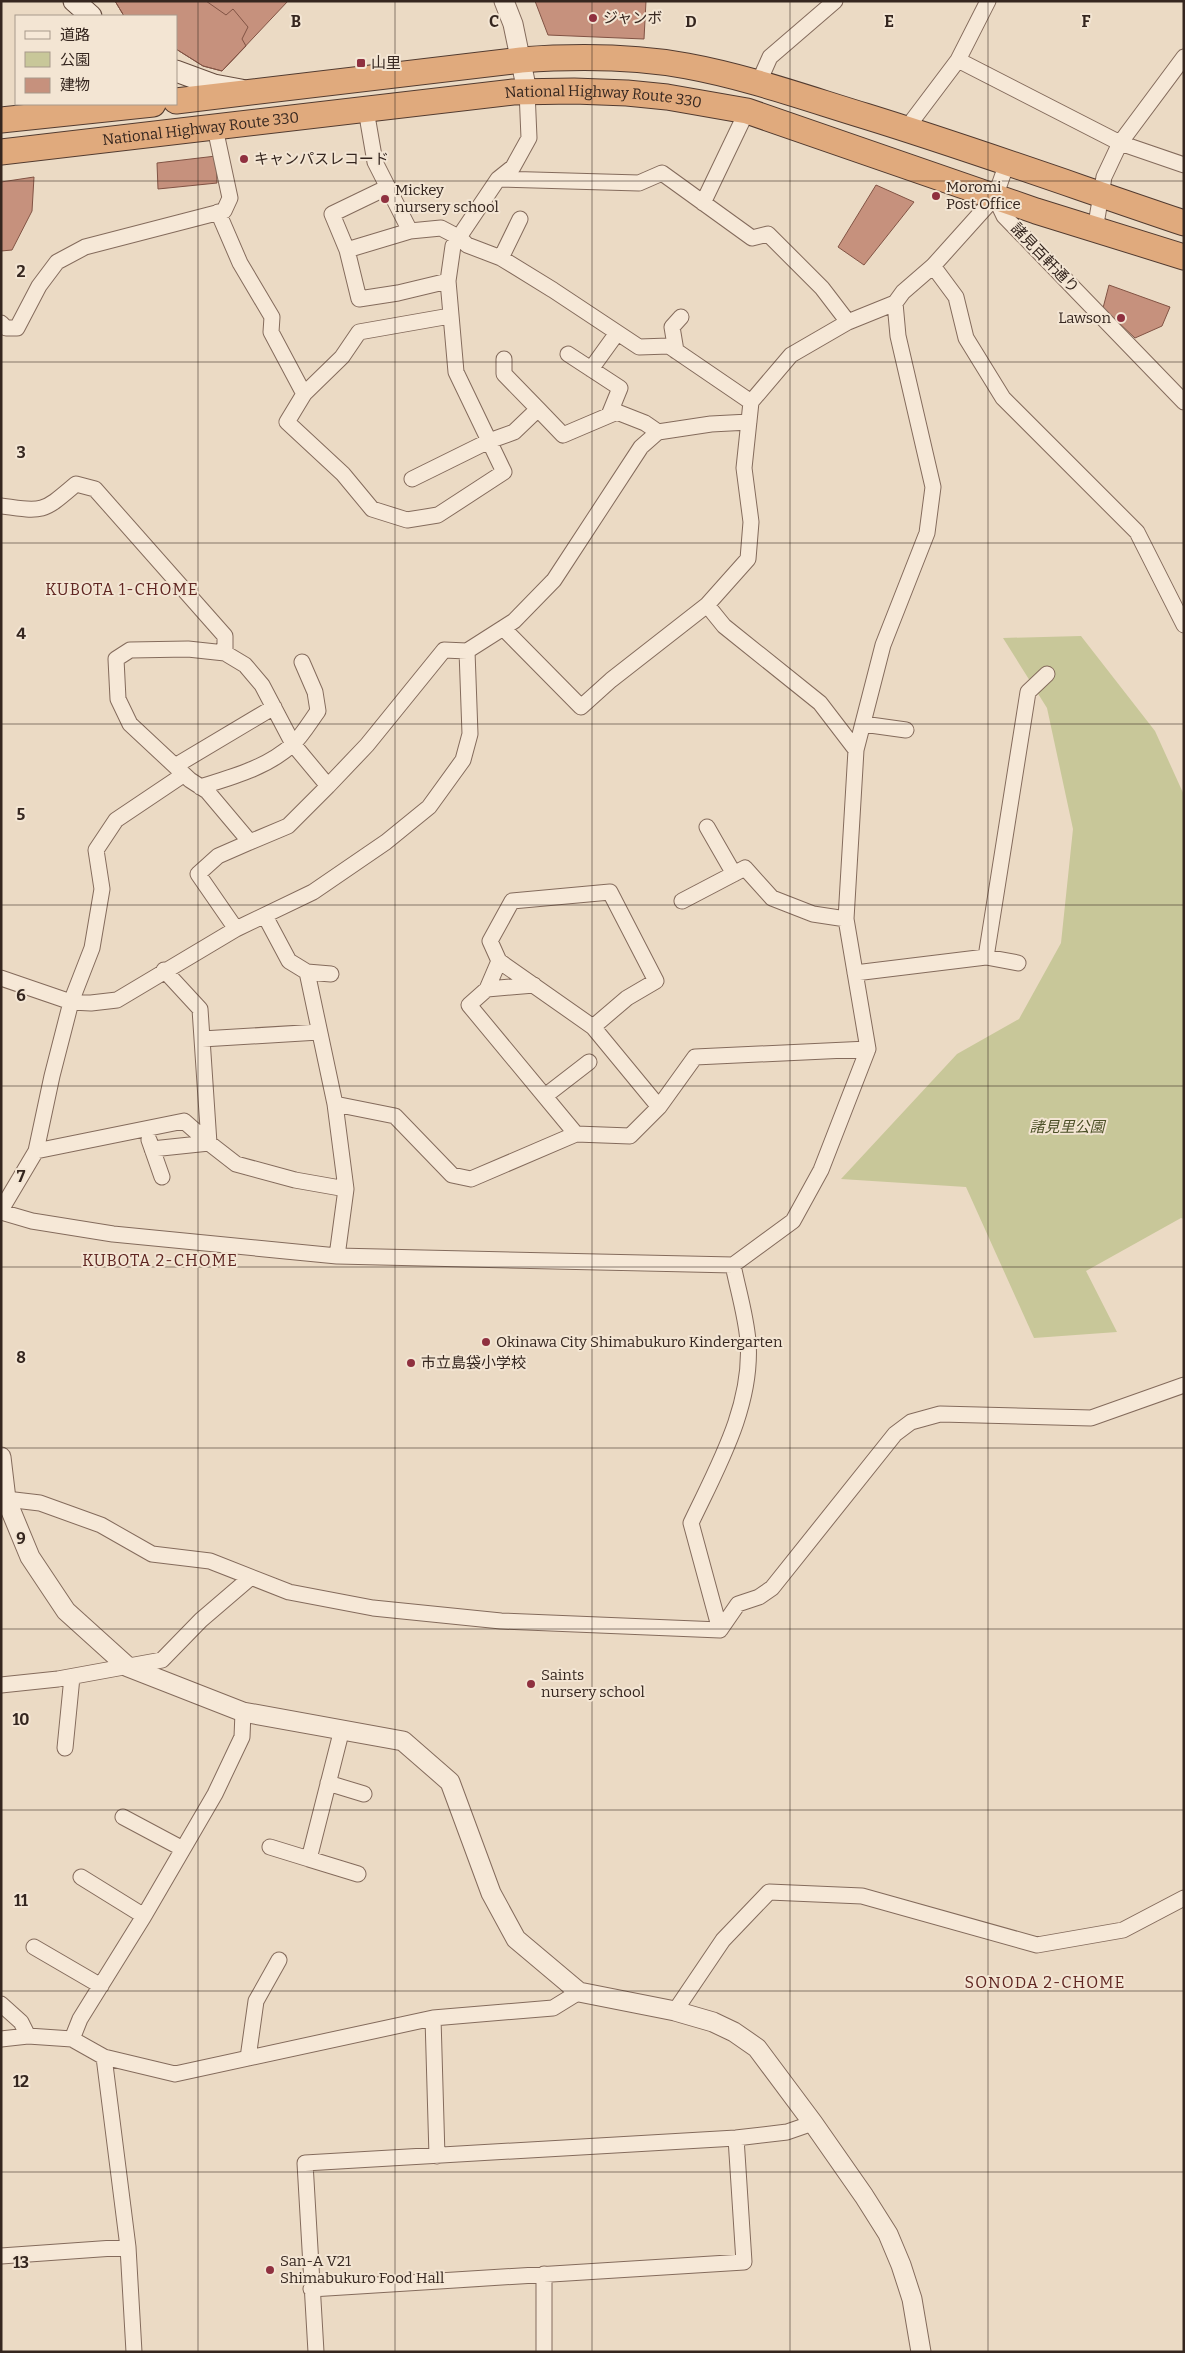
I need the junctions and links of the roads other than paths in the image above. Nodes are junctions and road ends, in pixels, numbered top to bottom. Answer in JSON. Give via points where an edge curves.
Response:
{"nodes":[{"id":1,"x":74,"y":1,"type":"edge"},
{"id":2,"x":504,"y":1,"type":"edge"},
{"id":3,"x":988,"y":1,"type":"edge"},
{"id":4,"x":831,"y":2,"type":"edge"},
{"id":5,"x":90,"y":15,"type":"edge"},
{"id":6,"x":1184,"y":57,"type":"edge"},
{"id":7,"x":521,"y":60,"type":"junction"},
{"id":8,"x":958,"y":60,"type":"junction"},
{"id":9,"x":178,"y":72,"type":"edge"},
{"id":10,"x":758,"y":84,"type":"junction"},
{"id":11,"x":527,"y":91,"type":"junction"},
{"id":12,"x":251,"y":92,"type":"junction"},
{"id":13,"x":178,"y":101,"type":"edge"},
{"id":14,"x":132,"y":105,"type":"edge"},
{"id":15,"x":148,"y":105,"type":"edge"},
{"id":16,"x":54,"y":110,"type":"edge"},
{"id":17,"x":366,"y":110,"type":"junction"},
{"id":18,"x":747,"y":111,"type":"junction"},
{"id":19,"x":1,"y":120,"type":"edge"},
{"id":20,"x":215,"y":128,"type":"junction"},
{"id":21,"x":906,"y":129,"type":"junction"},
{"id":22,"x":152,"y":136,"type":"junction"},
{"id":23,"x":1120,"y":143,"type":"junction"},
{"id":24,"x":1,"y":152,"type":"edge"},
{"id":25,"x":1007,"y":163,"type":"junction"},
{"id":26,"x":1184,"y":165,"type":"edge"},
{"id":27,"x":498,"y":178,"type":"junction"},
{"id":28,"x":388,"y":187,"type":"junction"},
{"id":29,"x":1100,"y":194,"type":"junction"},
{"id":30,"x":996,"y":197,"type":"junction"},
{"id":31,"x":703,"y":203,"type":"junction"},
{"id":32,"x":218,"y":212,"type":"junction"},
{"id":33,"x":520,"y":219,"type":"dead end"},
{"id":34,"x":1184,"y":223,"type":"edge"},
{"id":35,"x":1095,"y":230,"type":"junction"},
{"id":36,"x":410,"y":231,"type":"junction"},
{"id":37,"x":460,"y":238,"type":"junction"},
{"id":38,"x":347,"y":250,"type":"junction"},
{"id":39,"x":1184,"y":257,"type":"edge"},
{"id":40,"x":501,"y":258,"type":"junction"},
{"id":41,"x":933,"y":266,"type":"junction"},
{"id":42,"x":448,"y":281,"type":"junction"},
{"id":43,"x":895,"y":304,"type":"junction"},
{"id":44,"x":450,"y":316,"type":"junction"},
{"id":45,"x":681,"y":317,"type":"dead end"},
{"id":46,"x":848,"y":322,"type":"junction"},
{"id":47,"x":1,"y":323,"type":"edge"},
{"id":48,"x":617,"y":332,"type":"junction"},
{"id":49,"x":676,"y":351,"type":"junction"},
{"id":50,"x":568,"y":354,"type":"dead end"},
{"id":51,"x":504,"y":360,"type":"dead end"},
{"id":52,"x":591,"y":369,"type":"junction"},
{"id":53,"x":304,"y":394,"type":"junction"},
{"id":54,"x":752,"y":402,"type":"junction"},
{"id":55,"x":1184,"y":402,"type":"edge"},
{"id":56,"x":538,"y":409,"type":"junction"},
{"id":57,"x":609,"y":415,"type":"junction"},
{"id":58,"x":749,"y":422,"type":"junction"},
{"id":59,"x":658,"y":432,"type":"junction"},
{"id":60,"x":489,"y":441,"type":"junction"},
{"id":61,"x":412,"y":480,"type":"dead end"},
{"id":62,"x":1,"y":506,"type":"edge"},
{"id":63,"x":707,"y":604,"type":"junction"},
{"id":64,"x":1184,"y":625,"type":"edge"},
{"id":65,"x":503,"y":628,"type":"junction"},
{"id":66,"x":467,"y":651,"type":"junction"},
{"id":67,"x":225,"y":653,"type":"junction"},
{"id":68,"x":302,"y":662,"type":"dead end"},
{"id":69,"x":1047,"y":674,"type":"dead end"},
{"id":70,"x":274,"y":707,"type":"junction"},
{"id":71,"x":863,"y":724,"type":"junction"},
{"id":72,"x":906,"y":730,"type":"dead end"},
{"id":73,"x":293,"y":744,"type":"junction"},
{"id":74,"x":856,"y":750,"type":"junction"},
{"id":75,"x":179,"y":770,"type":"junction"},
{"id":76,"x":328,"y":786,"type":"junction"},
{"id":77,"x":200,"y":787,"type":"junction"},
{"id":78,"x":707,"y":827,"type":"dead end"},
{"id":79,"x":250,"y":842,"type":"junction"},
{"id":80,"x":734,"y":874,"type":"junction"},
{"id":81,"x":682,"y":901,"type":"dead end"},
{"id":82,"x":265,"y":916,"type":"junction"},
{"id":83,"x":846,"y":920,"type":"junction"},
{"id":84,"x":236,"y":929,"type":"junction"},
{"id":85,"x":986,"y":957,"type":"junction"},
{"id":86,"x":499,"y":961,"type":"junction"},
{"id":87,"x":1018,"y":963,"type":"dead end"},
{"id":88,"x":164,"y":970,"type":"junction"},
{"id":89,"x":306,"y":972,"type":"junction"},
{"id":90,"x":331,"y":974,"type":"dead end"},
{"id":91,"x":855,"y":974,"type":"junction"},
{"id":92,"x":1,"y":978,"type":"edge"},
{"id":93,"x":534,"y":985,"type":"junction"},
{"id":94,"x":487,"y":989,"type":"junction"},
{"id":95,"x":71,"y":1002,"type":"junction"},
{"id":96,"x":593,"y":1027,"type":"junction"},
{"id":97,"x":319,"y":1032,"type":"junction"},
{"id":98,"x":202,"y":1039,"type":"junction"},
{"id":99,"x":868,"y":1049,"type":"junction"},
{"id":100,"x":589,"y":1062,"type":"dead end"},
{"id":101,"x":545,"y":1096,"type":"junction"},
{"id":102,"x":334,"y":1104,"type":"junction"},
{"id":103,"x":658,"y":1107,"type":"junction"},
{"id":104,"x":145,"y":1129,"type":"junction"},
{"id":105,"x":576,"y":1134,"type":"junction"},
{"id":106,"x":209,"y":1143,"type":"junction"},
{"id":107,"x":152,"y":1149,"type":"junction"},
{"id":108,"x":36,"y":1152,"type":"junction"},
{"id":109,"x":162,"y":1177,"type":"dead end"},
{"id":110,"x":346,"y":1189,"type":"junction"},
{"id":111,"x":1,"y":1211,"type":"edge"},
{"id":112,"x":337,"y":1256,"type":"junction"},
{"id":113,"x":733,"y":1265,"type":"junction"},
{"id":114,"x":1184,"y":1386,"type":"edge"},
{"id":115,"x":1,"y":1457,"type":"edge"},
{"id":116,"x":6,"y":1499,"type":"junction"},
{"id":117,"x":250,"y":1578,"type":"junction"},
{"id":118,"x":720,"y":1630,"type":"junction"},
{"id":119,"x":128,"y":1667,"type":"junction"},
{"id":120,"x":72,"y":1677,"type":"junction"},
{"id":121,"x":1,"y":1685,"type":"edge"},
{"id":122,"x":243,"y":1712,"type":"junction"},
{"id":123,"x":342,"y":1729,"type":"junction"},
{"id":124,"x":65,"y":1748,"type":"dead end"},
{"id":125,"x":328,"y":1783,"type":"junction"},
{"id":126,"x":364,"y":1794,"type":"dead end"},
{"id":127,"x":123,"y":1816,"type":"dead end"},
{"id":128,"x":270,"y":1847,"type":"dead end"},
{"id":129,"x":183,"y":1849,"type":"junction"},
{"id":130,"x":309,"y":1859,"type":"junction"},
{"id":131,"x":358,"y":1874,"type":"dead end"},
{"id":132,"x":81,"y":1877,"type":"dead end"},
{"id":133,"x":1184,"y":1898,"type":"edge"},
{"id":134,"x":144,"y":1916,"type":"junction"},
{"id":135,"x":34,"y":1947,"type":"dead end"},
{"id":136,"x":279,"y":1960,"type":"dead end"},
{"id":137,"x":101,"y":1986,"type":"junction"},
{"id":138,"x":579,"y":1992,"type":"junction"},
{"id":139,"x":1,"y":2004,"type":"edge"},
{"id":140,"x":675,"y":2011,"type":"junction"},
{"id":141,"x":434,"y":2018,"type":"junction"},
{"id":142,"x":28,"y":2036,"type":"junction"},
{"id":143,"x":1,"y":2039,"type":"edge"},
{"id":144,"x":72,"y":2039,"type":"junction"},
{"id":145,"x":104,"y":2057,"type":"junction"},
{"id":146,"x":248,"y":2058,"type":"junction"},
{"id":147,"x":813,"y":2123,"type":"junction"},
{"id":148,"x":736,"y":2138,"type":"junction"},
{"id":149,"x":437,"y":2156,"type":"junction"},
{"id":150,"x":128,"y":2247,"type":"junction"},
{"id":151,"x":1,"y":2256,"type":"edge"},
{"id":152,"x":544,"y":2274,"type":"junction"},
{"id":153,"x":311,"y":2289,"type":"junction"},
{"id":154,"x":134,"y":2352,"type":"edge"},
{"id":155,"x":316,"y":2352,"type":"edge"},
{"id":156,"x":544,"y":2352,"type":"edge"},
{"id":157,"x":921,"y":2352,"type":"edge"}],
"edges":[{"from":1,"to":5,"type":"main road"},
{"from":2,"to":7,"type":"street"},
{"from":3,"to":8,"type":"street"},
{"from":4,"to":10,"type":"street","via":[[770,57]]},
{"from":6,"to":23,"type":"street"},
{"from":7,"to":10,"type":"highway","name":"National Highway Route 330","via":[[577,56],[638,60],[687,66]]},
{"from":7,"to":11,"type":"street"},
{"from":7,"to":12,"type":"highway","name":"National Highway Route 330"},
{"from":8,"to":21,"type":"street"},
{"from":8,"to":23,"type":"street"},
{"from":9,"to":12,"type":"main road","via":[[214,85]]},
{"from":10,"to":21,"type":"highway","name":"National Highway Route 330"},
{"from":11,"to":17,"type":"highway","name":"National Highway Route 330"},
{"from":11,"to":18,"type":"highway","name":"National Highway Route 330","via":[[659,96]]},
{"from":11,"to":27,"type":"street","via":[[529,138],[513,167]]},
{"from":12,"to":13,"type":"highway","name":"National Highway Route 330"},
{"from":14,"to":16,"type":"highway","name":"National Highway Route 330"},
{"from":15,"to":22,"type":"main road"},
{"from":16,"to":19,"type":"highway","name":"National Highway Route 330"},
{"from":17,"to":20,"type":"highway","name":"National Highway Route 330"},
{"from":17,"to":28,"type":"street","via":[[375,162]]},
{"from":18,"to":30,"type":"highway","name":"National Highway Route 330"},
{"from":18,"to":31,"type":"street"},
{"from":20,"to":22,"type":"highway","name":"National Highway Route 330"},
{"from":20,"to":32,"type":"street","via":[[230,198],[224,211]]},
{"from":21,"to":25,"type":"highway","name":"National Highway Route 330"},
{"from":22,"to":24,"type":"highway","name":"National Highway Route 330"},
{"from":23,"to":26,"type":"street"},
{"from":23,"to":29,"type":"street"},
{"from":25,"to":29,"type":"highway","name":"National Highway Route 330"},
{"from":25,"to":30,"type":"street"},
{"from":27,"to":31,"type":"street","via":[[639,184],[662,173]]},
{"from":27,"to":37,"type":"street"},
{"from":28,"to":36,"type":"street"},
{"from":28,"to":38,"type":"street","via":[[332,214]]},
{"from":29,"to":34,"type":"highway","name":"National Highway Route 330"},
{"from":29,"to":35,"type":"street"},
{"from":30,"to":35,"type":"highway","name":"National Highway Route 330"},
{"from":30,"to":41,"type":"street"},
{"from":30,"to":55,"type":"street","name":"諸見百軒通り","via":[[1004,216]]},
{"from":31,"to":46,"type":"street","via":[[752,238],[768,234],[822,288]]},
{"from":32,"to":47,"type":"street","via":[[85,247],[57,262],[39,286],[17,328],[6,328]]},
{"from":32,"to":53,"type":"street","via":[[240,263],[272,317],[271,332]]},
{"from":33,"to":40,"type":"street"},
{"from":35,"to":39,"type":"highway","name":"National Highway Route 330"},
{"from":36,"to":37,"type":"street","via":[[441,228]]},
{"from":36,"to":38,"type":"street"},
{"from":37,"to":40,"type":"street","via":[[467,246]]},
{"from":37,"to":42,"type":"street","via":[[454,246]]},
{"from":38,"to":42,"type":"street","via":[[360,299]]},
{"from":40,"to":48,"type":"street"},
{"from":41,"to":43,"type":"street","via":[[903,292]]},
{"from":41,"to":64,"type":"street","via":[[956,297],[966,338],[1002,398],[1137,532]]},
{"from":42,"to":44,"type":"street"},
{"from":43,"to":46,"type":"street"},
{"from":43,"to":71,"type":"street","via":[[900,346],[933,487],[927,533],[883,645]]},
{"from":44,"to":53,"type":"street","via":[[359,332],[342,357]]},
{"from":44,"to":60,"type":"street","via":[[456,372]]},
{"from":45,"to":49,"type":"street","via":[[672,327]]},
{"from":46,"to":54,"type":"street","via":[[791,355]]},
{"from":48,"to":49,"type":"street","via":[[639,347],[669,346]]},
{"from":48,"to":52,"type":"street"},
{"from":49,"to":54,"type":"street"},
{"from":50,"to":52,"type":"street"},
{"from":51,"to":56,"type":"street","via":[[504,374]]},
{"from":52,"to":57,"type":"street","via":[[620,388]]},
{"from":53,"to":60,"type":"street","via":[[287,422],[343,474],[372,509],[406,520],[438,515],[504,472]]},
{"from":54,"to":58,"type":"street"},
{"from":56,"to":57,"type":"street","via":[[563,434]]},
{"from":56,"to":60,"type":"street","via":[[514,432]]},
{"from":57,"to":59,"type":"street","via":[[617,412]]},
{"from":58,"to":59,"type":"street"},
{"from":58,"to":63,"type":"street","via":[[744,468],[751,522],[748,559]]},
{"from":59,"to":65,"type":"street","via":[[641,447],[554,580]]},
{"from":60,"to":61,"type":"street"},
{"from":62,"to":67,"type":"street","via":[[36,511],[51,505],[76,484],[94,490],[225,636]]},
{"from":63,"to":65,"type":"street","via":[[581,707]]},
{"from":63,"to":74,"type":"street","via":[[724,626],[820,703]]},
{"from":65,"to":66,"type":"street"},
{"from":66,"to":76,"type":"street","via":[[444,650],[367,745]]},
{"from":66,"to":82,"type":"street","via":[[470,734],[463,760],[429,807],[386,842],[313,892]]},
{"from":67,"to":70,"type":"street","via":[[246,665]]},
{"from":67,"to":75,"type":"street","via":[[188,649],[130,650],[116,659],[118,699],[130,724]]},
{"from":68,"to":73,"type":"street","via":[[315,692],[318,711]]},
{"from":69,"to":85,"type":"street","via":[[1028,692]]},
{"from":70,"to":73,"type":"street"},
{"from":70,"to":75,"type":"street"},
{"from":71,"to":72,"type":"street"},
{"from":71,"to":74,"type":"street"},
{"from":73,"to":76,"type":"street"},
{"from":73,"to":77,"type":"street","via":[[276,757],[240,775]]},
{"from":74,"to":83,"type":"street"},
{"from":75,"to":77,"type":"street"},
{"from":75,"to":95,"type":"street","via":[[116,820],[96,850],[102,889],[92,948]]},
{"from":76,"to":79,"type":"street","via":[[288,826]]},
{"from":77,"to":79,"type":"street"},
{"from":78,"to":80,"type":"street"},
{"from":79,"to":84,"type":"street","via":[[218,856],[198,874]]},
{"from":80,"to":81,"type":"street"},
{"from":80,"to":83,"type":"street","via":[[744,868],[772,898],[813,914]]},
{"from":82,"to":84,"type":"street"},
{"from":82,"to":89,"type":"street","via":[[289,961]]},
{"from":83,"to":91,"type":"street"},
{"from":84,"to":88,"type":"street"},
{"from":85,"to":87,"type":"street"},
{"from":85,"to":91,"type":"street"},
{"from":86,"to":93,"type":"street"},
{"from":86,"to":94,"type":"street"},
{"from":86,"to":96,"type":"street","via":[[490,941],[512,901],[610,892],[656,981],[627,998]]},
{"from":88,"to":95,"type":"street","via":[[117,1000]]},
{"from":88,"to":98,"type":"street","via":[[200,1009]]},
{"from":89,"to":90,"type":"street"},
{"from":89,"to":97,"type":"street"},
{"from":91,"to":99,"type":"street"},
{"from":92,"to":95,"type":"street"},
{"from":93,"to":94,"type":"street"},
{"from":93,"to":96,"type":"street"},
{"from":94,"to":101,"type":"street","via":[[469,1005]]},
{"from":95,"to":108,"type":"street"},
{"from":96,"to":103,"type":"street"},
{"from":97,"to":98,"type":"street"},
{"from":97,"to":102,"type":"street"},
{"from":98,"to":106,"type":"street"},
{"from":99,"to":103,"type":"street","via":[[695,1057]]},
{"from":99,"to":113,"type":"street","via":[[821,1170],[793,1221]]},
{"from":100,"to":101,"type":"street"},
{"from":101,"to":105,"type":"street"},
{"from":102,"to":105,"type":"street","via":[[395,1116],[452,1175],[470,1179]]},
{"from":102,"to":110,"type":"street"},
{"from":103,"to":105,"type":"street","via":[[630,1136]]},
{"from":104,"to":106,"type":"street","via":[[184,1121]]},
{"from":104,"to":107,"type":"street"},
{"from":104,"to":108,"type":"street"},
{"from":106,"to":107,"type":"street"},
{"from":106,"to":110,"type":"street","via":[[236,1164],[295,1180]]},
{"from":107,"to":109,"type":"street"},
{"from":108,"to":111,"type":"street"},
{"from":110,"to":112,"type":"street"},
{"from":111,"to":112,"type":"street","via":[[32,1220],[113,1234]]},
{"from":112,"to":113,"type":"street"},
{"from":113,"to":118,"type":"street","via":[[748,1341],[747,1382],[726,1448],[691,1523]]},
{"from":114,"to":118,"type":"street","via":[[1090,1418],[940,1414],[911,1422],[895,1434],[772,1588],[759,1597],[738,1604]]},
{"from":115,"to":116,"type":"street"},
{"from":116,"to":117,"type":"street","via":[[40,1503],[101,1525],[152,1554],[210,1561]]},
{"from":116,"to":119,"type":"street","via":[[30,1557],[66,1611]]},
{"from":117,"to":118,"type":"street","via":[[289,1592],[373,1608],[501,1621]]},
{"from":117,"to":119,"type":"street","via":[[201,1620],[162,1660]]},
{"from":119,"to":120,"type":"street"},
{"from":119,"to":122,"type":"street"},
{"from":120,"to":121,"type":"street"},
{"from":120,"to":124,"type":"street"},
{"from":122,"to":123,"type":"street"},
{"from":122,"to":129,"type":"street","via":[[242,1737],[216,1794]]},
{"from":123,"to":125,"type":"street"},
{"from":123,"to":138,"type":"street","via":[[403,1741],[450,1782],[490,1893],[516,1939]]},
{"from":125,"to":126,"type":"street"},
{"from":125,"to":130,"type":"street"},
{"from":127,"to":129,"type":"street"},
{"from":128,"to":130,"type":"street"},
{"from":129,"to":134,"type":"street"},
{"from":130,"to":131,"type":"street"},
{"from":132,"to":134,"type":"street"},
{"from":133,"to":140,"type":"street","via":[[1122,1930],[1037,1945],[862,1896],[769,1892],[723,1940]]},
{"from":134,"to":137,"type":"street"},
{"from":135,"to":137,"type":"street"},
{"from":136,"to":146,"type":"street","via":[[256,2001]]},
{"from":137,"to":144,"type":"street","via":[[80,2019]]},
{"from":138,"to":140,"type":"street"},
{"from":138,"to":141,"type":"street","via":[[553,2008]]},
{"from":139,"to":142,"type":"street","via":[[21,2022]]},
{"from":140,"to":147,"type":"street","via":[[713,2022],[757,2048]]},
{"from":141,"to":146,"type":"street"},
{"from":141,"to":149,"type":"street"},
{"from":142,"to":143,"type":"street"},
{"from":142,"to":144,"type":"street"},
{"from":144,"to":145,"type":"street"},
{"from":145,"to":146,"type":"street","via":[[175,2074]]},
{"from":145,"to":150,"type":"street"},
{"from":147,"to":148,"type":"street","via":[[787,2132]]},
{"from":147,"to":157,"type":"street","via":[[888,2234],[912,2299]]},
{"from":148,"to":149,"type":"street"},
{"from":148,"to":152,"type":"street","via":[[744,2262]]},
{"from":149,"to":153,"type":"street","via":[[305,2163]]},
{"from":150,"to":151,"type":"street"},
{"from":150,"to":154,"type":"street"},
{"from":152,"to":153,"type":"street"},
{"from":152,"to":156,"type":"street"},
{"from":153,"to":155,"type":"street"}]}
